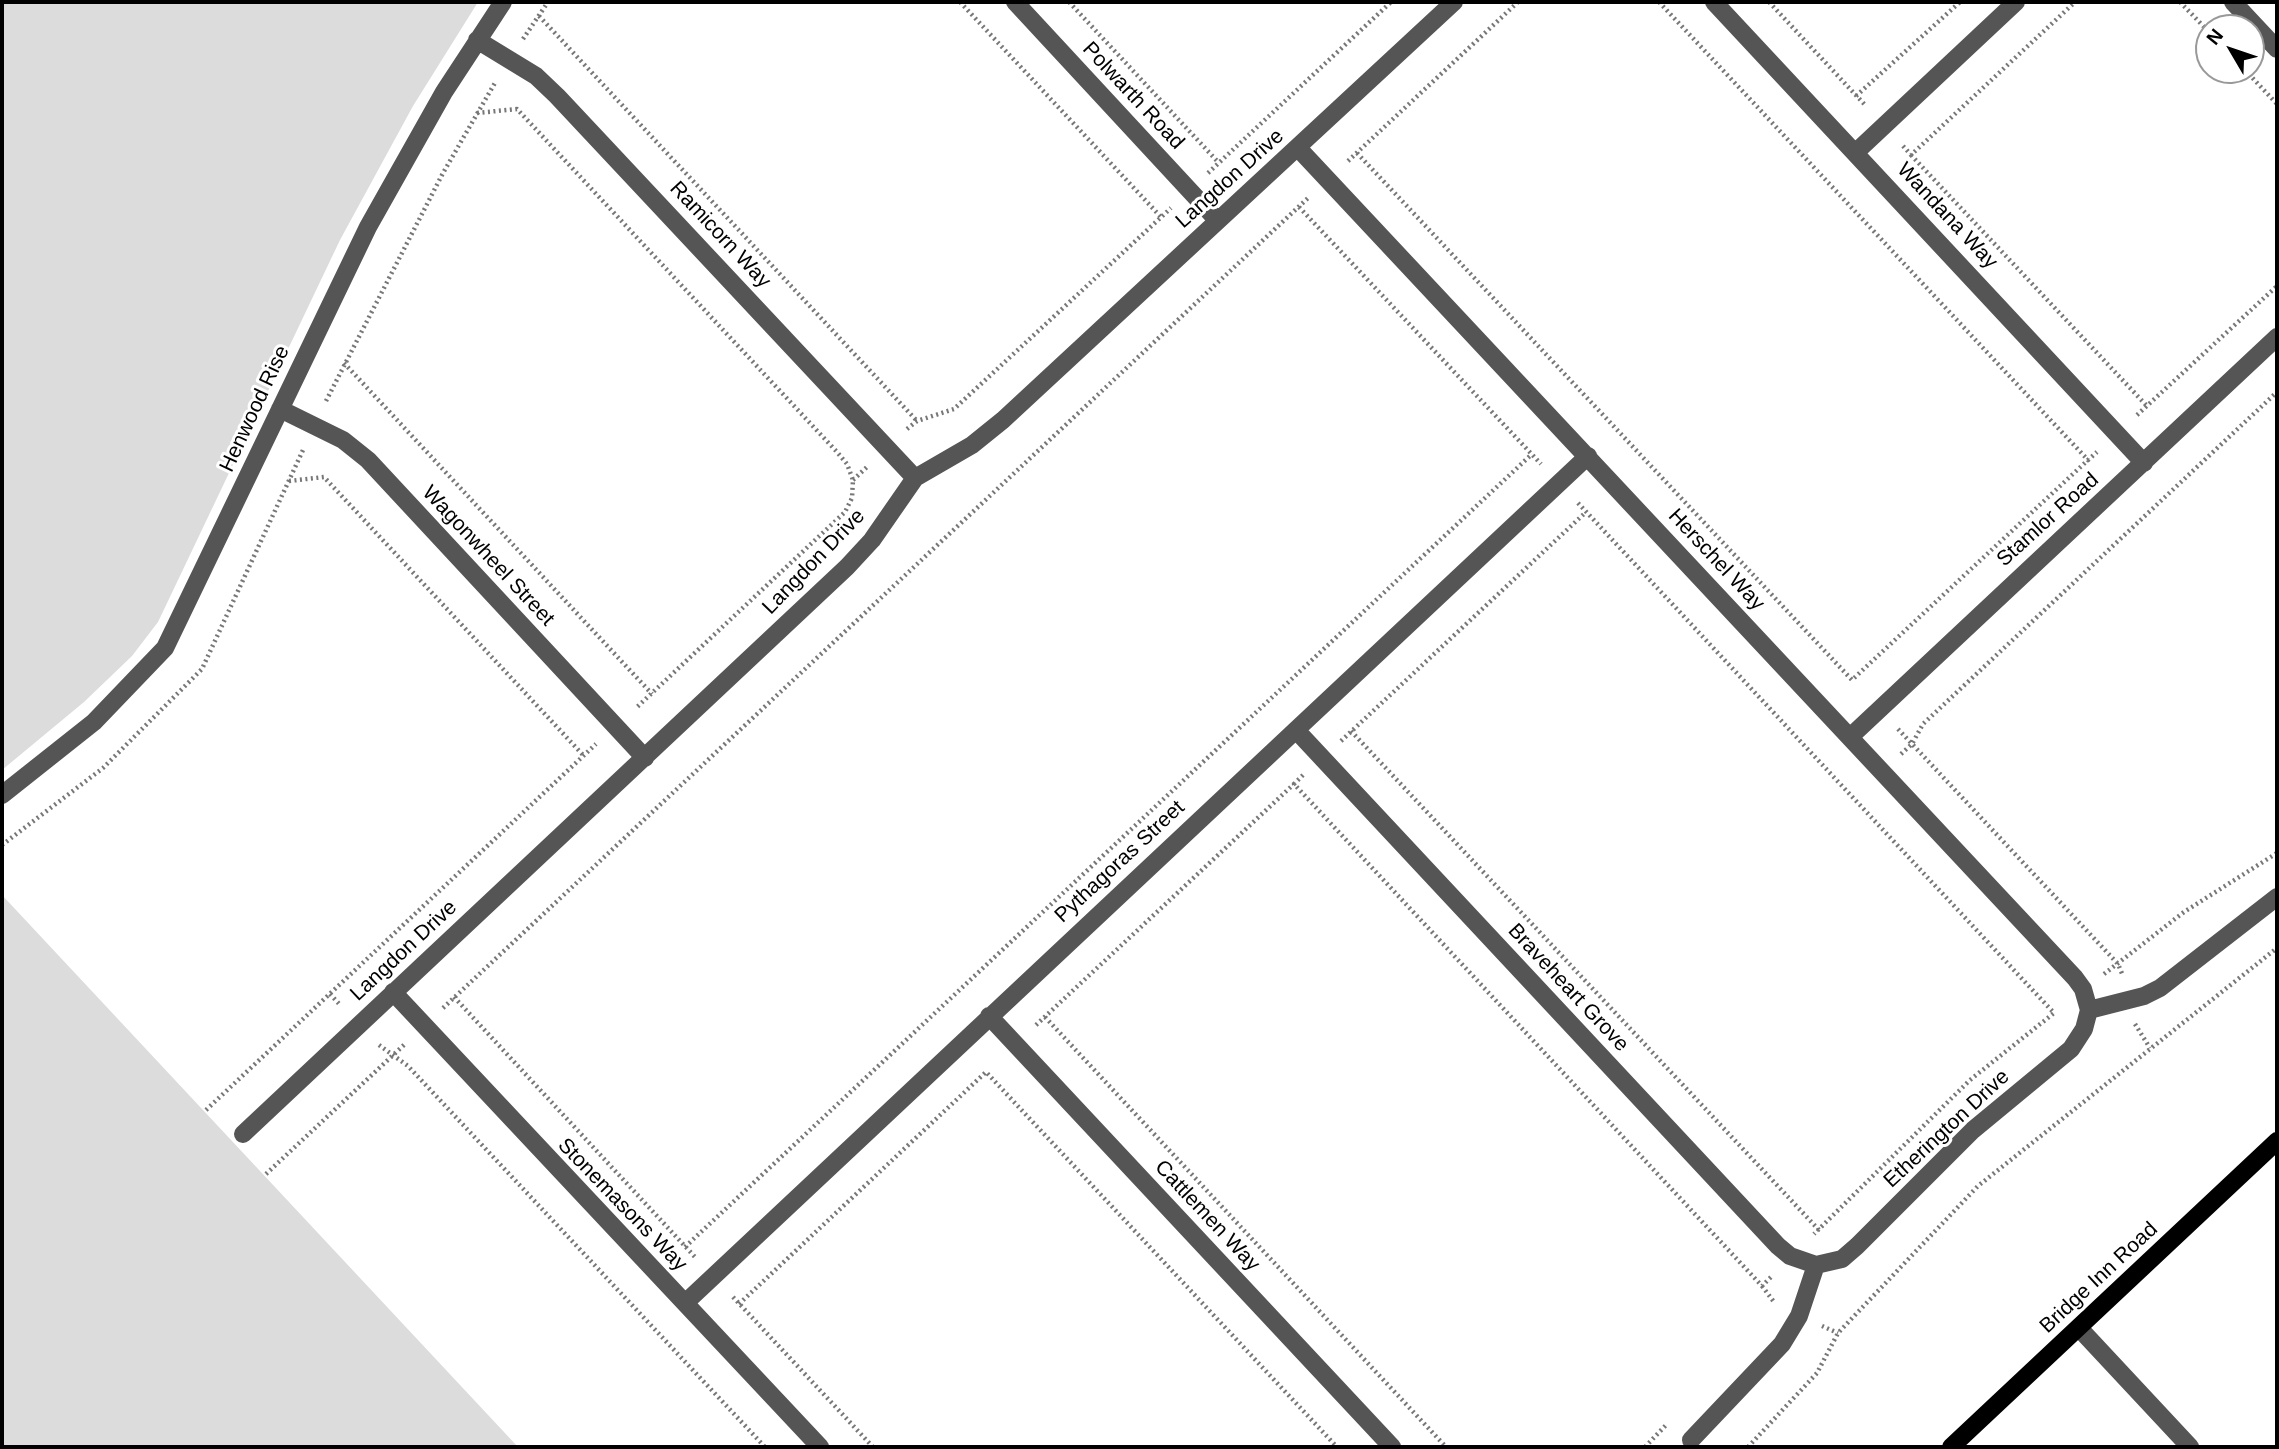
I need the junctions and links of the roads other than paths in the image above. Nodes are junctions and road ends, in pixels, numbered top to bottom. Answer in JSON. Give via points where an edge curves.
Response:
{"nodes":[{"id":1,"x":503,"y":2,"type":"edge"},
{"id":2,"x":1015,"y":2,"type":"edge"},
{"id":3,"x":1454,"y":2,"type":"edge"},
{"id":4,"x":1714,"y":2,"type":"edge"},
{"id":5,"x":2017,"y":2,"type":"edge"},
{"id":6,"x":2233,"y":2,"type":"edge"},
{"id":7,"x":477,"y":40,"type":"junction"},
{"id":8,"x":2277,"y":49,"type":"edge"},
{"id":9,"x":1298,"y":148,"type":"junction"},
{"id":10,"x":1856,"y":152,"type":"junction"},
{"id":11,"x":1217,"y":220,"type":"junction"},
{"id":12,"x":2277,"y":337,"type":"edge"},
{"id":13,"x":280,"y":409,"type":"junction"},
{"id":14,"x":1588,"y":456,"type":"junction"},
{"id":15,"x":2144,"y":463,"type":"junction"},
{"id":16,"x":915,"y":478,"type":"junction"},
{"id":17,"x":1296,"y":730,"type":"junction"},
{"id":18,"x":1850,"y":737,"type":"junction"},
{"id":19,"x":645,"y":758,"type":"junction"},
{"id":20,"x":2,"y":795,"type":"edge"},
{"id":21,"x":2277,"y":897,"type":"edge"},
{"id":22,"x":393,"y":992,"type":"junction"},
{"id":23,"x":2089,"y":1010,"type":"junction"},
{"id":24,"x":989,"y":1016,"type":"junction"},
{"id":25,"x":243,"y":1134,"type":"dead end"},
{"id":26,"x":2277,"y":1141,"type":"edge"},
{"id":27,"x":1815,"y":1265,"type":"junction"},
{"id":28,"x":685,"y":1303,"type":"junction"},
{"id":29,"x":2079,"y":1328,"type":"junction"},
{"id":30,"x":1691,"y":1440,"type":"dead end"},
{"id":31,"x":820,"y":1447,"type":"edge"},
{"id":32,"x":1392,"y":1447,"type":"edge"},
{"id":33,"x":1951,"y":1447,"type":"edge"},
{"id":34,"x":2190,"y":1447,"type":"edge"}],
"edges":[{"from":1,"to":7,"type":"street","name":"Henwood Rise"},
{"from":2,"to":11,"type":"street","name":"Polwarth Road"},
{"from":3,"to":9,"type":"street","name":"Langdon Drive"},
{"from":4,"to":10,"type":"street","name":"Wandana Way"},
{"from":5,"to":10,"type":"street"},
{"from":6,"to":8,"type":"street"},
{"from":7,"to":13,"type":"street","name":"Henwood Rise","via":[[369,227]]},
{"from":7,"to":16,"type":"street","name":"Ramicorn Way","via":[[536,76],[558,96]]},
{"from":9,"to":11,"type":"street","name":"Langdon Drive"},
{"from":9,"to":14,"type":"street","name":"Herschel Way"},
{"from":10,"to":15,"type":"street","name":"Wandana Way"},
{"from":11,"to":16,"type":"street","name":"Langdon Drive","via":[[1003,420],[972,445]]},
{"from":12,"to":15,"type":"street","name":"Stamlor Road"},
{"from":13,"to":19,"type":"street","name":"Wagonwheel Street","via":[[343,440],[368,460]]},
{"from":13,"to":20,"type":"street","name":"Henwood Rise","via":[[165,648],[94,722]]},
{"from":14,"to":17,"type":"street","name":"Pythagoras Street"},
{"from":14,"to":18,"type":"street","name":"Herschel Way"},
{"from":15,"to":18,"type":"street","name":"Stamlor Road"},
{"from":16,"to":19,"type":"street","name":"Langdon Drive","via":[[872,541],[847,567]]},
{"from":17,"to":24,"type":"street","name":"Pythagoras Street"},
{"from":17,"to":27,"type":"street","name":"Braveheart Grove","via":[[1790,1256]]},
{"from":18,"to":23,"type":"street","name":"Herschel Way","via":[[2083,989]]},
{"from":19,"to":22,"type":"street","name":"Langdon Drive"},
{"from":21,"to":23,"type":"street","via":[[2160,988]]},
{"from":22,"to":25,"type":"street","name":"Langdon Drive"},
{"from":22,"to":28,"type":"street","name":"Stonemasons Way"},
{"from":23,"to":27,"type":"street","name":"Etherington Drive","via":[[2071,1049],[1973,1130],[1842,1259]]},
{"from":24,"to":28,"type":"street","name":"Pythagoras Street"},
{"from":24,"to":32,"type":"street","name":"Cattlemen Way"},
{"from":26,"to":29,"type":"main road","name":"Bridge Inn Road"},
{"from":27,"to":30,"type":"street","via":[[1800,1315],[1782,1344]]},
{"from":28,"to":31,"type":"street","name":"Stonemasons Way"},
{"from":29,"to":33,"type":"main road","name":"Bridge Inn Road"},
{"from":29,"to":34,"type":"street"}]}
